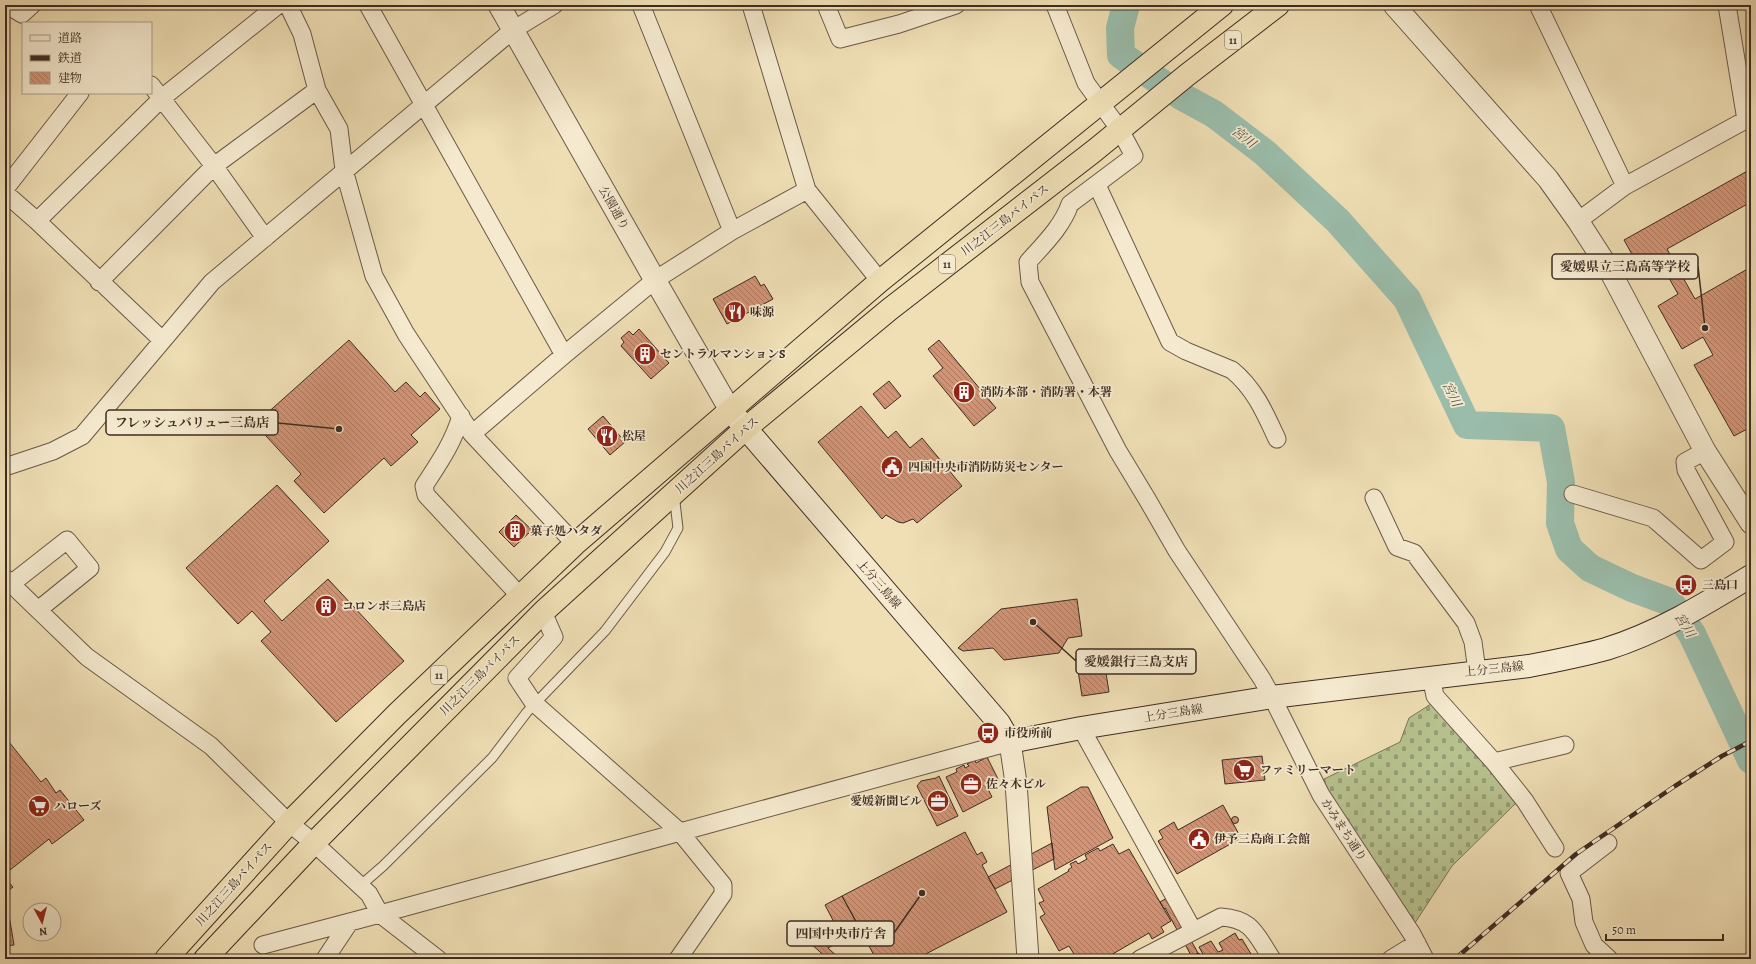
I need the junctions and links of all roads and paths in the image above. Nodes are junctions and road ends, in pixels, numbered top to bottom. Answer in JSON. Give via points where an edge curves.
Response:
{"nodes":[{"id":1,"x":7,"y":5,"type":"edge"},
{"id":2,"x":32,"y":5,"type":"edge"},
{"id":3,"x":278,"y":5,"type":"edge"},
{"id":4,"x":288,"y":5,"type":"edge"},
{"id":5,"x":368,"y":5,"type":"edge"},
{"id":6,"x":499,"y":5,"type":"edge"},
{"id":7,"x":554,"y":5,"type":"edge"},
{"id":8,"x":641,"y":5,"type":"edge"},
{"id":9,"x":751,"y":5,"type":"edge"},
{"id":10,"x":826,"y":5,"type":"edge"},
{"id":11,"x":956,"y":5,"type":"edge"},
{"id":12,"x":1055,"y":5,"type":"edge"},
{"id":13,"x":1222,"y":5,"type":"edge"},
{"id":14,"x":1278,"y":5,"type":"edge"},
{"id":15,"x":1394,"y":5,"type":"edge"},
{"id":16,"x":1538,"y":5,"type":"edge"},
{"id":17,"x":1727,"y":5,"type":"edge"},
{"id":18,"x":513,"y":30,"type":"junction"},
{"id":19,"x":152,"y":86,"type":"edge"},
{"id":20,"x":317,"y":90,"type":"junction"},
{"id":21,"x":79,"y":94,"type":"edge"},
{"id":22,"x":162,"y":98,"type":"junction"},
{"id":23,"x":1101,"y":104,"type":"junction"},
{"id":24,"x":424,"y":105,"type":"junction"},
{"id":25,"x":1748,"y":119,"type":"edge"},
{"id":26,"x":1120,"y":130,"type":"junction"},
{"id":27,"x":214,"y":166,"type":"junction"},
{"id":28,"x":344,"y":170,"type":"junction"},
{"id":29,"x":1097,"y":185,"type":"junction"},
{"id":30,"x":1625,"y":186,"type":"junction"},
{"id":31,"x":5,"y":189,"type":"edge"},
{"id":32,"x":807,"y":190,"type":"junction"},
{"id":33,"x":5,"y":193,"type":"edge"},
{"id":34,"x":37,"y":221,"type":"junction"},
{"id":35,"x":1578,"y":221,"type":"junction"},
{"id":36,"x":732,"y":231,"type":"junction"},
{"id":37,"x":265,"y":238,"type":"junction"},
{"id":38,"x":655,"y":280,"type":"junction"},
{"id":39,"x":880,"y":281,"type":"junction"},
{"id":40,"x":100,"y":282,"type":"junction"},
{"id":41,"x":162,"y":340,"type":"junction"},
{"id":42,"x":564,"y":355,"type":"junction"},
{"id":43,"x":730,"y":410,"type":"junction"},
{"id":44,"x":461,"y":416,"type":"junction"},
{"id":45,"x":745,"y":428,"type":"junction"},
{"id":46,"x":472,"y":434,"type":"junction"},
{"id":47,"x":1277,"y":439,"type":"dead end"},
{"id":48,"x":1705,"y":451,"type":"junction"},
{"id":49,"x":5,"y":467,"type":"edge"},
{"id":50,"x":674,"y":493,"type":"junction"},
{"id":51,"x":1573,"y":494,"type":"dead end"},
{"id":52,"x":1374,"y":498,"type":"dead end"},
{"id":53,"x":1751,"y":523,"type":"edge"},
{"id":54,"x":575,"y":544,"type":"junction"},
{"id":55,"x":1751,"y":576,"type":"edge"},
{"id":56,"x":8,"y":581,"type":"edge"},
{"id":57,"x":521,"y":597,"type":"junction"},
{"id":58,"x":38,"y":610,"type":"junction"},
{"id":59,"x":543,"y":612,"type":"junction"},
{"id":60,"x":1477,"y":671,"type":"junction"},
{"id":61,"x":1431,"y":676,"type":"junction"},
{"id":62,"x":1272,"y":697,"type":"junction"},
{"id":63,"x":535,"y":704,"type":"junction"},
{"id":64,"x":1081,"y":728,"type":"junction"},
{"id":65,"x":1010,"y":742,"type":"junction"},
{"id":66,"x":1565,"y":745,"type":"dead end"},
{"id":67,"x":1494,"y":762,"type":"junction"},
{"id":68,"x":289,"y":823,"type":"junction"},
{"id":69,"x":680,"y":832,"type":"junction"},
{"id":70,"x":314,"y":843,"type":"junction"},
{"id":71,"x":1608,"y":843,"type":"dead end"},
{"id":72,"x":1555,"y":848,"type":"dead end"},
{"id":73,"x":360,"y":886,"type":"junction"},
{"id":74,"x":380,"y":914,"type":"junction"},
{"id":75,"x":349,"y":923,"type":"junction"},
{"id":76,"x":1193,"y":930,"type":"junction"},
{"id":77,"x":1417,"y":943,"type":"junction"},
{"id":78,"x":263,"y":945,"type":"dead end"},
{"id":79,"x":166,"y":959,"type":"edge"},
{"id":80,"x":205,"y":959,"type":"edge"},
{"id":81,"x":326,"y":959,"type":"edge"},
{"id":82,"x":438,"y":959,"type":"edge"},
{"id":83,"x":678,"y":959,"type":"edge"},
{"id":84,"x":1028,"y":959,"type":"edge"},
{"id":85,"x":1140,"y":959,"type":"edge"},
{"id":86,"x":1272,"y":959,"type":"edge"},
{"id":87,"x":1391,"y":959,"type":"edge"},
{"id":88,"x":1425,"y":959,"type":"edge"},
{"id":89,"x":1609,"y":959,"type":"edge"}],
"edges":[{"from":1,"to":2,"type":"street","via":[[22,14]]},
{"from":3,"to":22,"type":"street"},
{"from":4,"to":20,"type":"street","via":[[302,34]]},
{"from":5,"to":24,"type":"street"},
{"from":6,"to":18,"type":"street","name":"公園通り"},
{"from":7,"to":18,"type":"street"},
{"from":8,"to":36,"type":"street"},
{"from":9,"to":32,"type":"street"},
{"from":10,"to":11,"type":"street","via":[[840,39],[899,24]]},
{"from":12,"to":23,"type":"street","via":[[1086,83]]},
{"from":13,"to":23,"type":"highway","name":"川之江三島バイパス","number":"11"},
{"from":14,"to":26,"type":"highway","name":"川之江三島バイパス","number":"11"},
{"from":15,"to":35,"type":"street","via":[[1548,180]]},
{"from":16,"to":30,"type":"street"},
{"from":17,"to":25,"type":"street"},
{"from":18,"to":24,"type":"street"},
{"from":18,"to":38,"type":"street","name":"公園通り"},
{"from":19,"to":22,"type":"street"},
{"from":20,"to":27,"type":"street"},
{"from":20,"to":28,"type":"street","via":[[339,130]]},
{"from":21,"to":31,"type":"street"},
{"from":22,"to":27,"type":"street"},
{"from":22,"to":34,"type":"street"},
{"from":23,"to":26,"type":"street"},
{"from":23,"to":39,"type":"highway","name":"川之江三島バイパス","number":"11"},
{"from":24,"to":28,"type":"street"},
{"from":24,"to":42,"type":"street"},
{"from":25,"to":30,"type":"street"},
{"from":26,"to":29,"type":"street","name":"かみまち通り","via":[[1134,156]]},
{"from":26,"to":45,"type":"highway","name":"川之江三島バイパス","number":"11","via":[[890,309]]},
{"from":27,"to":37,"type":"street"},
{"from":27,"to":40,"type":"street"},
{"from":28,"to":37,"type":"street"},
{"from":28,"to":44,"type":"street","via":[[374,276],[406,334]]},
{"from":29,"to":47,"type":"street","via":[[1170,342],[1238,375],[1259,400]]},
{"from":29,"to":62,"type":"street","name":"かみまち通り","via":[[1070,204],[1054,232],[1028,262],[1030,282],[1118,452],[1148,498],[1177,551]]},
{"from":30,"to":35,"type":"street"},
{"from":32,"to":36,"type":"street"},
{"from":32,"to":39,"type":"street"},
{"from":33,"to":34,"type":"street"},
{"from":34,"to":40,"type":"street"},
{"from":35,"to":48,"type":"street","via":[[1609,270]]},
{"from":36,"to":38,"type":"street"},
{"from":37,"to":41,"type":"street","via":[[212,282]]},
{"from":38,"to":42,"type":"street"},
{"from":38,"to":43,"type":"street","name":"公園通り"},
{"from":39,"to":43,"type":"highway","name":"川之江三島バイパス","number":"11"},
{"from":40,"to":41,"type":"street"},
{"from":41,"to":49,"type":"street","via":[[82,436],[53,451]]},
{"from":42,"to":46,"type":"street"},
{"from":43,"to":45,"type":"main road","name":"上分三島線"},
{"from":43,"to":54,"type":"highway","name":"川之江三島バイパス","number":"11"},
{"from":44,"to":46,"type":"street"},
{"from":44,"to":57,"type":"street","via":[[448,451],[424,486],[426,495]]},
{"from":45,"to":50,"type":"highway","name":"川之江三島バイパス","number":"11"},
{"from":45,"to":65,"type":"main road","name":"上分三島線","via":[[999,723]]},
{"from":46,"to":54,"type":"street"},
{"from":48,"to":51,"type":"street","via":[[1685,462],[1686,470],[1725,542],[1701,560],[1653,518]]},
{"from":48,"to":53,"type":"street"},
{"from":50,"to":59,"type":"highway","name":"川之江三島バイパス","number":"11"},
{"from":50,"to":63,"type":"lane","via":[[678,528],[665,552],[605,631]]},
{"from":52,"to":60,"type":"street","via":[[1397,547],[1414,552],[1466,623],[1473,642]]},
{"from":54,"to":57,"type":"highway","name":"川之江三島バイパス","number":"11"},
{"from":55,"to":60,"type":"main road","name":"上分三島線","via":[[1688,614],[1608,648],[1569,659]]},
{"from":56,"to":58,"type":"street"},
{"from":56,"to":58,"type":"street","via":[[68,540],[90,568]]},
{"from":57,"to":68,"type":"highway","name":"川之江三島バイパス","number":"11","via":[[397,714]]},
{"from":58,"to":68,"type":"street","via":[[88,657],[211,746]]},
{"from":59,"to":63,"type":"street","via":[[554,637],[517,678]]},
{"from":59,"to":70,"type":"highway","name":"川之江三島バイパス","number":"11"},
{"from":60,"to":61,"type":"main road","name":"上分三島線"},
{"from":61,"to":62,"type":"main road","name":"上分三島線"},
{"from":61,"to":67,"type":"street","via":[[1435,696]]},
{"from":62,"to":64,"type":"main road","name":"上分三島線"},
{"from":62,"to":77,"type":"street","name":"かみまち通り","via":[[1321,795]]},
{"from":63,"to":69,"type":"street"},
{"from":63,"to":73,"type":"lane","via":[[492,758]]},
{"from":64,"to":65,"type":"main road","name":"上分三島線"},
{"from":64,"to":76,"type":"street"},
{"from":65,"to":69,"type":"street"},
{"from":65,"to":84,"type":"street","via":[[1016,783]]},
{"from":66,"to":67,"type":"street"},
{"from":67,"to":72,"type":"street","via":[[1525,801]]},
{"from":68,"to":70,"type":"street"},
{"from":68,"to":79,"type":"highway","name":"川之江三島バイパス","number":"11"},
{"from":69,"to":74,"type":"street"},
{"from":69,"to":83,"type":"street","via":[[723,885],[723,894]]},
{"from":70,"to":73,"type":"street"},
{"from":70,"to":80,"type":"highway","name":"川之江三島バイパス","number":"11"},
{"from":71,"to":89,"type":"street","via":[[1569,873],[1581,899],[1584,922],[1594,945]]},
{"from":73,"to":74,"type":"street","via":[[369,894]]},
{"from":74,"to":75,"type":"street"},
{"from":74,"to":82,"type":"street"},
{"from":75,"to":78,"type":"street"},
{"from":75,"to":81,"type":"street"},
{"from":76,"to":85,"type":"street"},
{"from":76,"to":86,"type":"street","via":[[1221,917],[1236,918],[1250,926]]},
{"from":77,"to":87,"type":"street"},
{"from":77,"to":88,"type":"street","name":"かみまち通り"}]}
